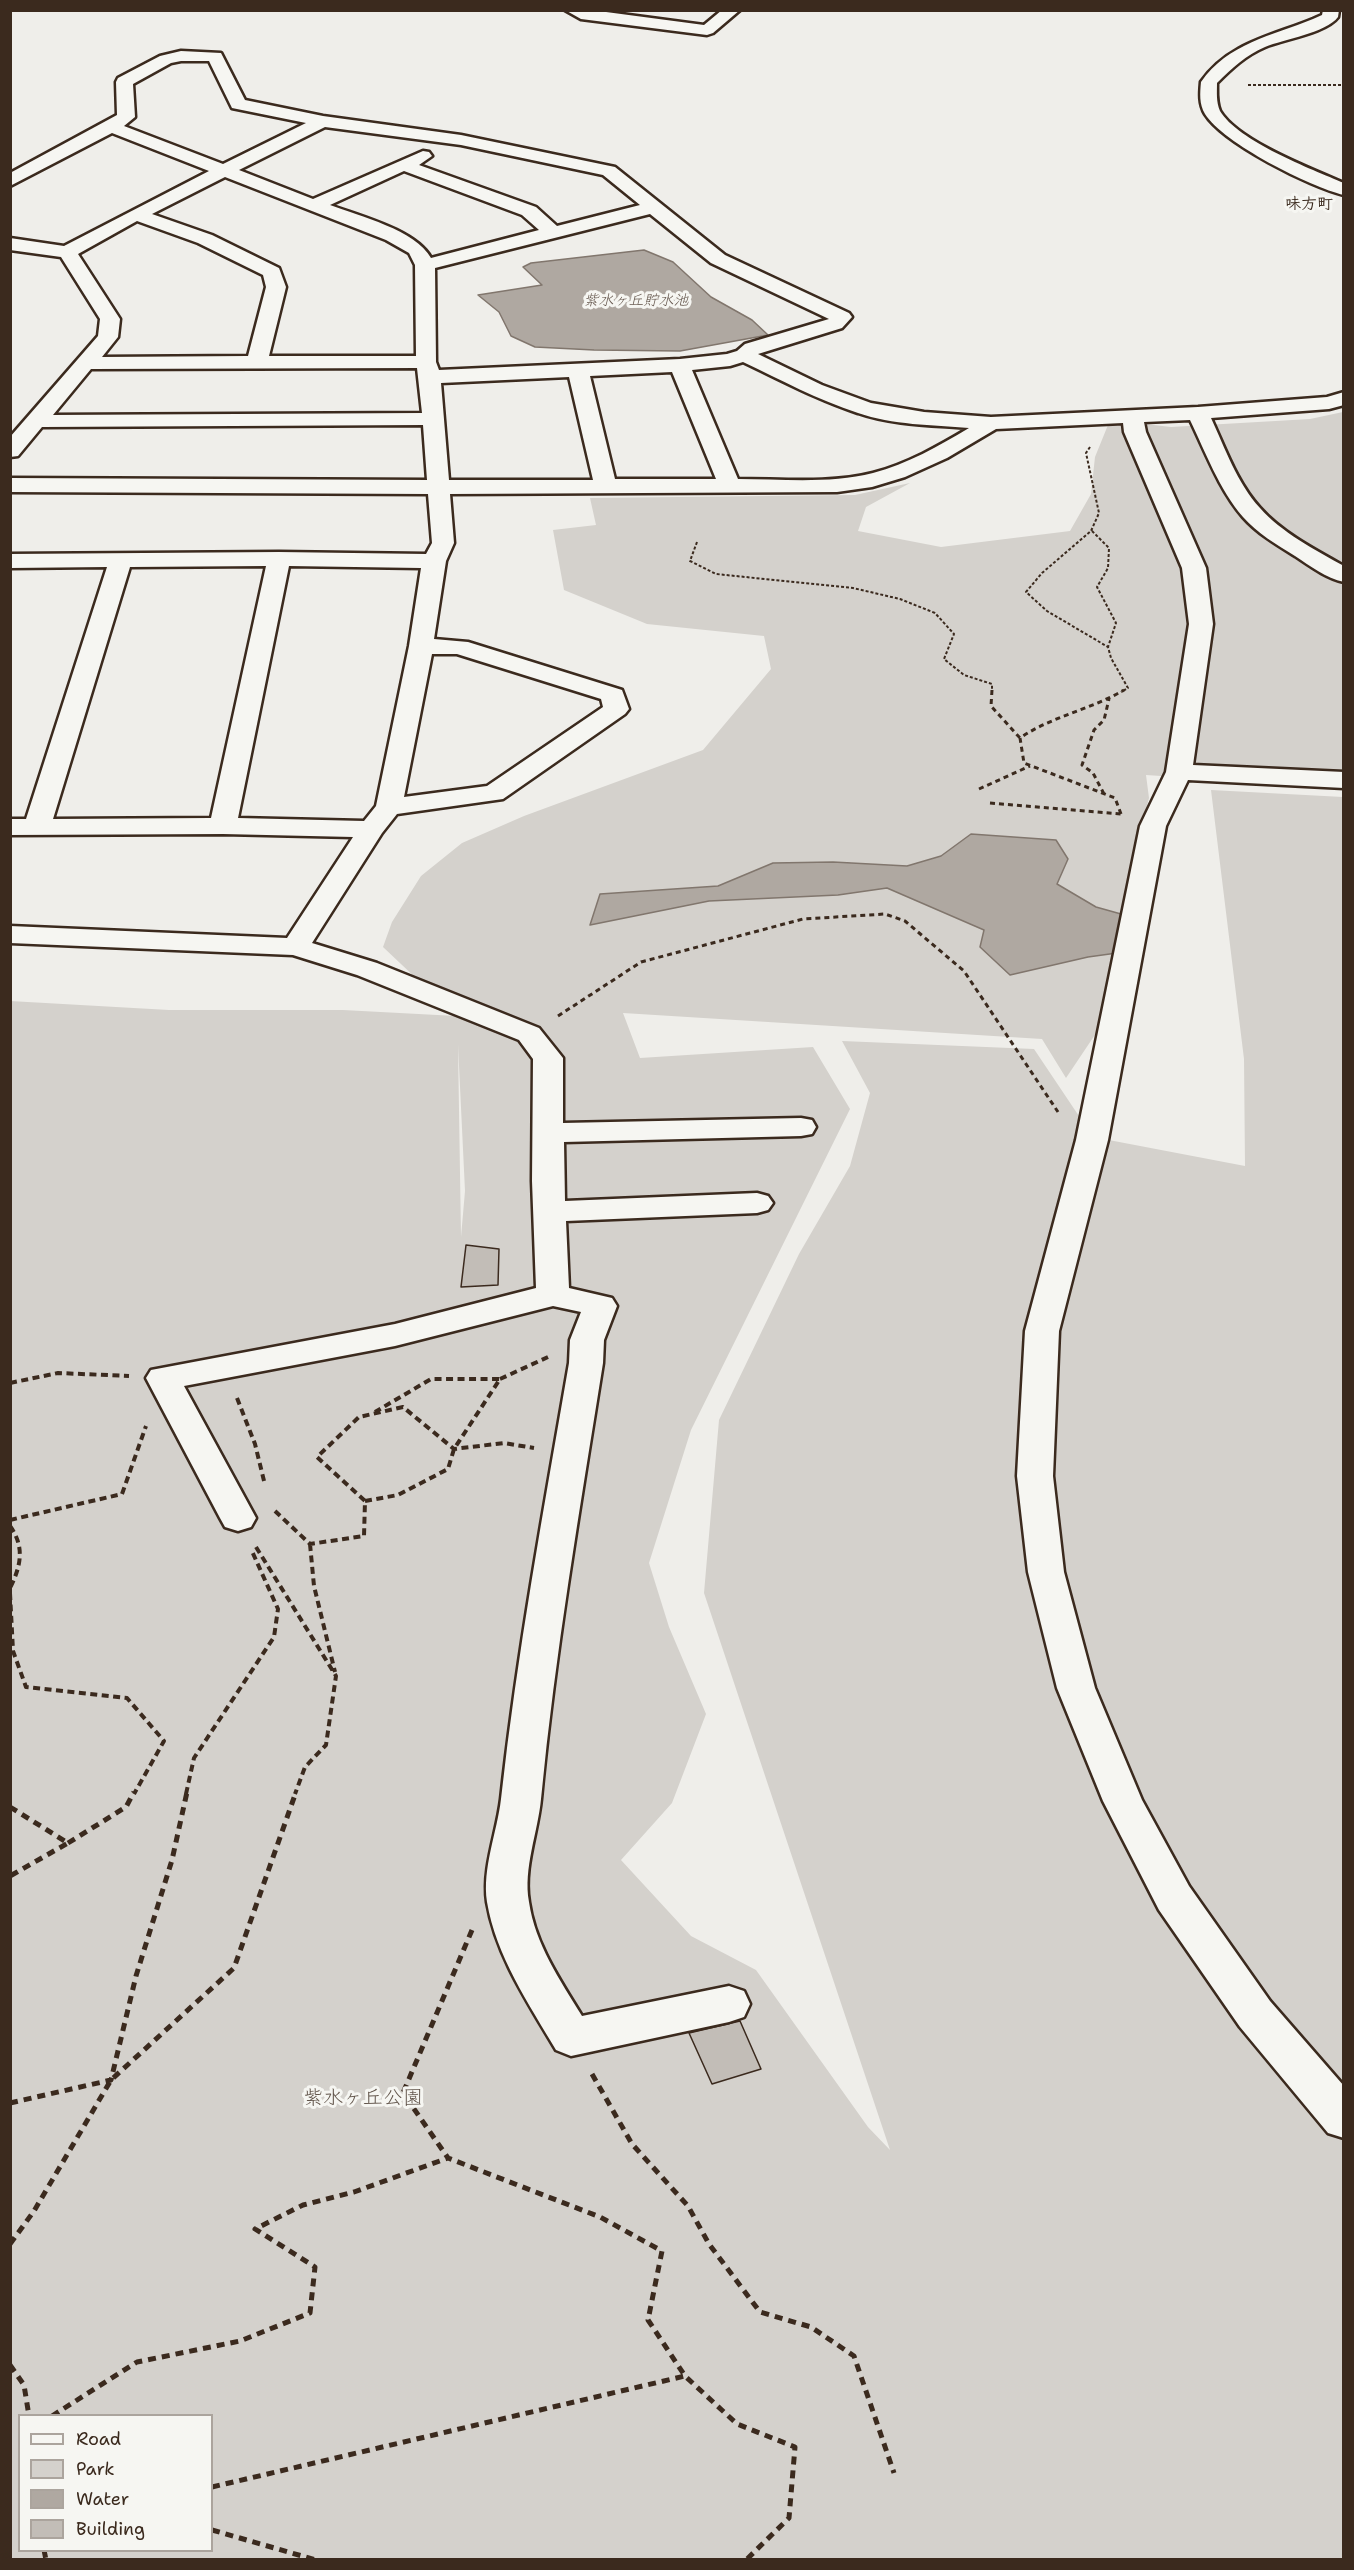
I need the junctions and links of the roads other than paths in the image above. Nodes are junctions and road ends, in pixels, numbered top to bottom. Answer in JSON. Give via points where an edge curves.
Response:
{"nodes":[{"id":1,"x":573,"y":10,"type":"edge"},
{"id":2,"x":732,"y":10,"type":"edge"},
{"id":3,"x":1331,"y":10,"type":"edge"},
{"id":4,"x":323,"y":121,"type":"junction"},
{"id":5,"x":111,"y":127,"type":"junction"},
{"id":6,"x":461,"y":140,"type":"junction"},
{"id":7,"x":403,"y":165,"type":"junction"},
{"id":8,"x":223,"y":171,"type":"junction"},
{"id":9,"x":10,"y":181,"type":"edge"},
{"id":10,"x":1344,"y":190,"type":"edge"},
{"id":11,"x":315,"y":205,"type":"junction"},
{"id":12,"x":655,"y":207,"type":"junction"},
{"id":13,"x":135,"y":215,"type":"junction"},
{"id":14,"x":553,"y":233,"type":"junction"},
{"id":15,"x":10,"y":244,"type":"edge"},
{"id":16,"x":67,"y":252,"type":"junction"},
{"id":17,"x":425,"y":265,"type":"junction"},
{"id":18,"x":744,"y":355,"type":"junction"},
{"id":19,"x":85,"y":363,"type":"junction"},
{"id":20,"x":256,"y":363,"type":"junction"},
{"id":21,"x":680,"y":365,"type":"junction"},
{"id":22,"x":428,"y":370,"type":"junction"},
{"id":23,"x":578,"y":370,"type":"junction"},
{"id":24,"x":1344,"y":398,"type":"edge"},
{"id":25,"x":1198,"y":413,"type":"junction"},
{"id":26,"x":433,"y":419,"type":"junction"},
{"id":27,"x":39,"y":421,"type":"junction"},
{"id":28,"x":992,"y":423,"type":"junction"},
{"id":29,"x":1134,"y":424,"type":"junction"},
{"id":30,"x":10,"y":451,"type":"edge"},
{"id":31,"x":10,"y":485,"type":"edge"},
{"id":32,"x":730,"y":485,"type":"junction"},
{"id":33,"x":606,"y":486,"type":"junction"},
{"id":34,"x":438,"y":487,"type":"junction"},
{"id":35,"x":279,"y":559,"type":"junction"},
{"id":36,"x":121,"y":560,"type":"junction"},
{"id":37,"x":10,"y":561,"type":"edge"},
{"id":38,"x":434,"y":561,"type":"junction"},
{"id":39,"x":1344,"y":575,"type":"edge"},
{"id":40,"x":421,"y":646,"type":"junction"},
{"id":41,"x":1179,"y":772,"type":"junction"},
{"id":42,"x":1344,"y":780,"type":"edge"},
{"id":43,"x":389,"y":807,"type":"junction"},
{"id":44,"x":223,"y":826,"type":"junction"},
{"id":45,"x":10,"y":827,"type":"edge"},
{"id":46,"x":37,"y":827,"type":"junction"},
{"id":47,"x":371,"y":829,"type":"junction"},
{"id":48,"x":10,"y":934,"type":"edge"},
{"id":49,"x":295,"y":947,"type":"junction"},
{"id":50,"x":801,"y":1126,"type":"dead end"},
{"id":51,"x":549,"y":1133,"type":"junction"},
{"id":52,"x":757,"y":1203,"type":"dead end"},
{"id":53,"x":549,"y":1212,"type":"junction"},
{"id":54,"x":554,"y":1295,"type":"junction"},
{"id":55,"x":254,"y":1512,"type":"road end"},
{"id":56,"x":729,"y":2004,"type":"dead end"},
{"id":57,"x":1344,"y":2119,"type":"edge"}],
"edges":[{"from":1,"to":2,"type":"street","via":[[707,30]]},
{"from":3,"to":10,"type":"street","via":[[1330,17],[1316,26],[1238,55],[1209,82],[1207,98],[1214,113],[1232,131],[1269,156]]},
{"from":4,"to":5,"type":"street","via":[[238,104],[215,56],[181,56],[166,59],[124,82],[126,117]]},
{"from":4,"to":6,"type":"street"},
{"from":4,"to":8,"type":"street"},
{"from":5,"to":8,"type":"street"},
{"from":5,"to":9,"type":"street"},
{"from":6,"to":7,"type":"street"},
{"from":6,"to":12,"type":"street","via":[[609,171]]},
{"from":7,"to":11,"type":"street"},
{"from":7,"to":14,"type":"street","via":[[529,211]]},
{"from":8,"to":11,"type":"street"},
{"from":8,"to":13,"type":"street"},
{"from":11,"to":17,"type":"street","via":[[393,236],[417,250]]},
{"from":12,"to":14,"type":"street"},
{"from":12,"to":18,"type":"street","via":[[718,259],[842,317],[835,324],[752,348]]},
{"from":13,"to":16,"type":"street"},
{"from":13,"to":20,"type":"street","via":[[156,220],[272,272],[276,287]]},
{"from":14,"to":17,"type":"street"},
{"from":15,"to":16,"type":"street"},
{"from":16,"to":19,"type":"street","via":[[110,319],[108,337]]},
{"from":17,"to":22,"type":"street"},
{"from":18,"to":21,"type":"street"},
{"from":18,"to":28,"type":"street","via":[[866,409]]},
{"from":19,"to":20,"type":"street"},
{"from":19,"to":27,"type":"street"},
{"from":20,"to":22,"type":"street"},
{"from":21,"to":23,"type":"street"},
{"from":21,"to":32,"type":"street"},
{"from":22,"to":23,"type":"street"},
{"from":22,"to":26,"type":"street"},
{"from":23,"to":33,"type":"street"},
{"from":24,"to":25,"type":"street","via":[[1329,403]]},
{"from":25,"to":29,"type":"street"},
{"from":25,"to":39,"type":"street","via":[[1233,486],[1253,515]]},
{"from":26,"to":27,"type":"street"},
{"from":26,"to":34,"type":"street"},
{"from":27,"to":30,"type":"street"},
{"from":28,"to":29,"type":"street"},
{"from":28,"to":32,"type":"street","via":[[948,451],[881,478],[837,485]]},
{"from":29,"to":41,"type":"street","via":[[1194,568],[1201,624]]},
{"from":31,"to":34,"type":"street"},
{"from":32,"to":33,"type":"street"},
{"from":33,"to":34,"type":"street"},
{"from":34,"to":38,"type":"street","via":[[443,543]]},
{"from":35,"to":36,"type":"street"},
{"from":35,"to":38,"type":"street"},
{"from":35,"to":44,"type":"street"},
{"from":36,"to":37,"type":"street"},
{"from":36,"to":46,"type":"street"},
{"from":38,"to":40,"type":"street"},
{"from":40,"to":43,"type":"street"},
{"from":40,"to":43,"type":"street","via":[[459,647],[613,695],[616,709],[494,793]]},
{"from":41,"to":42,"type":"street"},
{"from":41,"to":57,"type":"street","via":[[1153,826],[1092,1140],[1042,1330],[1035,1476],[1046,1572],[1076,1688],[1123,1801],[1174,1898],[1255,2014]]},
{"from":43,"to":47,"type":"street"},
{"from":44,"to":46,"type":"street"},
{"from":44,"to":47,"type":"street"},
{"from":45,"to":46,"type":"street"},
{"from":47,"to":49,"type":"street"},
{"from":48,"to":49,"type":"street"},
{"from":49,"to":51,"type":"street","via":[[368,969],[529,1034],[548,1058]]},
{"from":50,"to":51,"type":"street"},
{"from":51,"to":53,"type":"street"},
{"from":52,"to":53,"type":"street"},
{"from":53,"to":54,"type":"street"},
{"from":54,"to":55,"type":"street","via":[[395,1335],[163,1378]]},
{"from":54,"to":56,"type":"street","via":[[600,1306],[587,1340],[528,1727],[507,1899],[514,1928],[528,1963],[571,2037]]}]}
